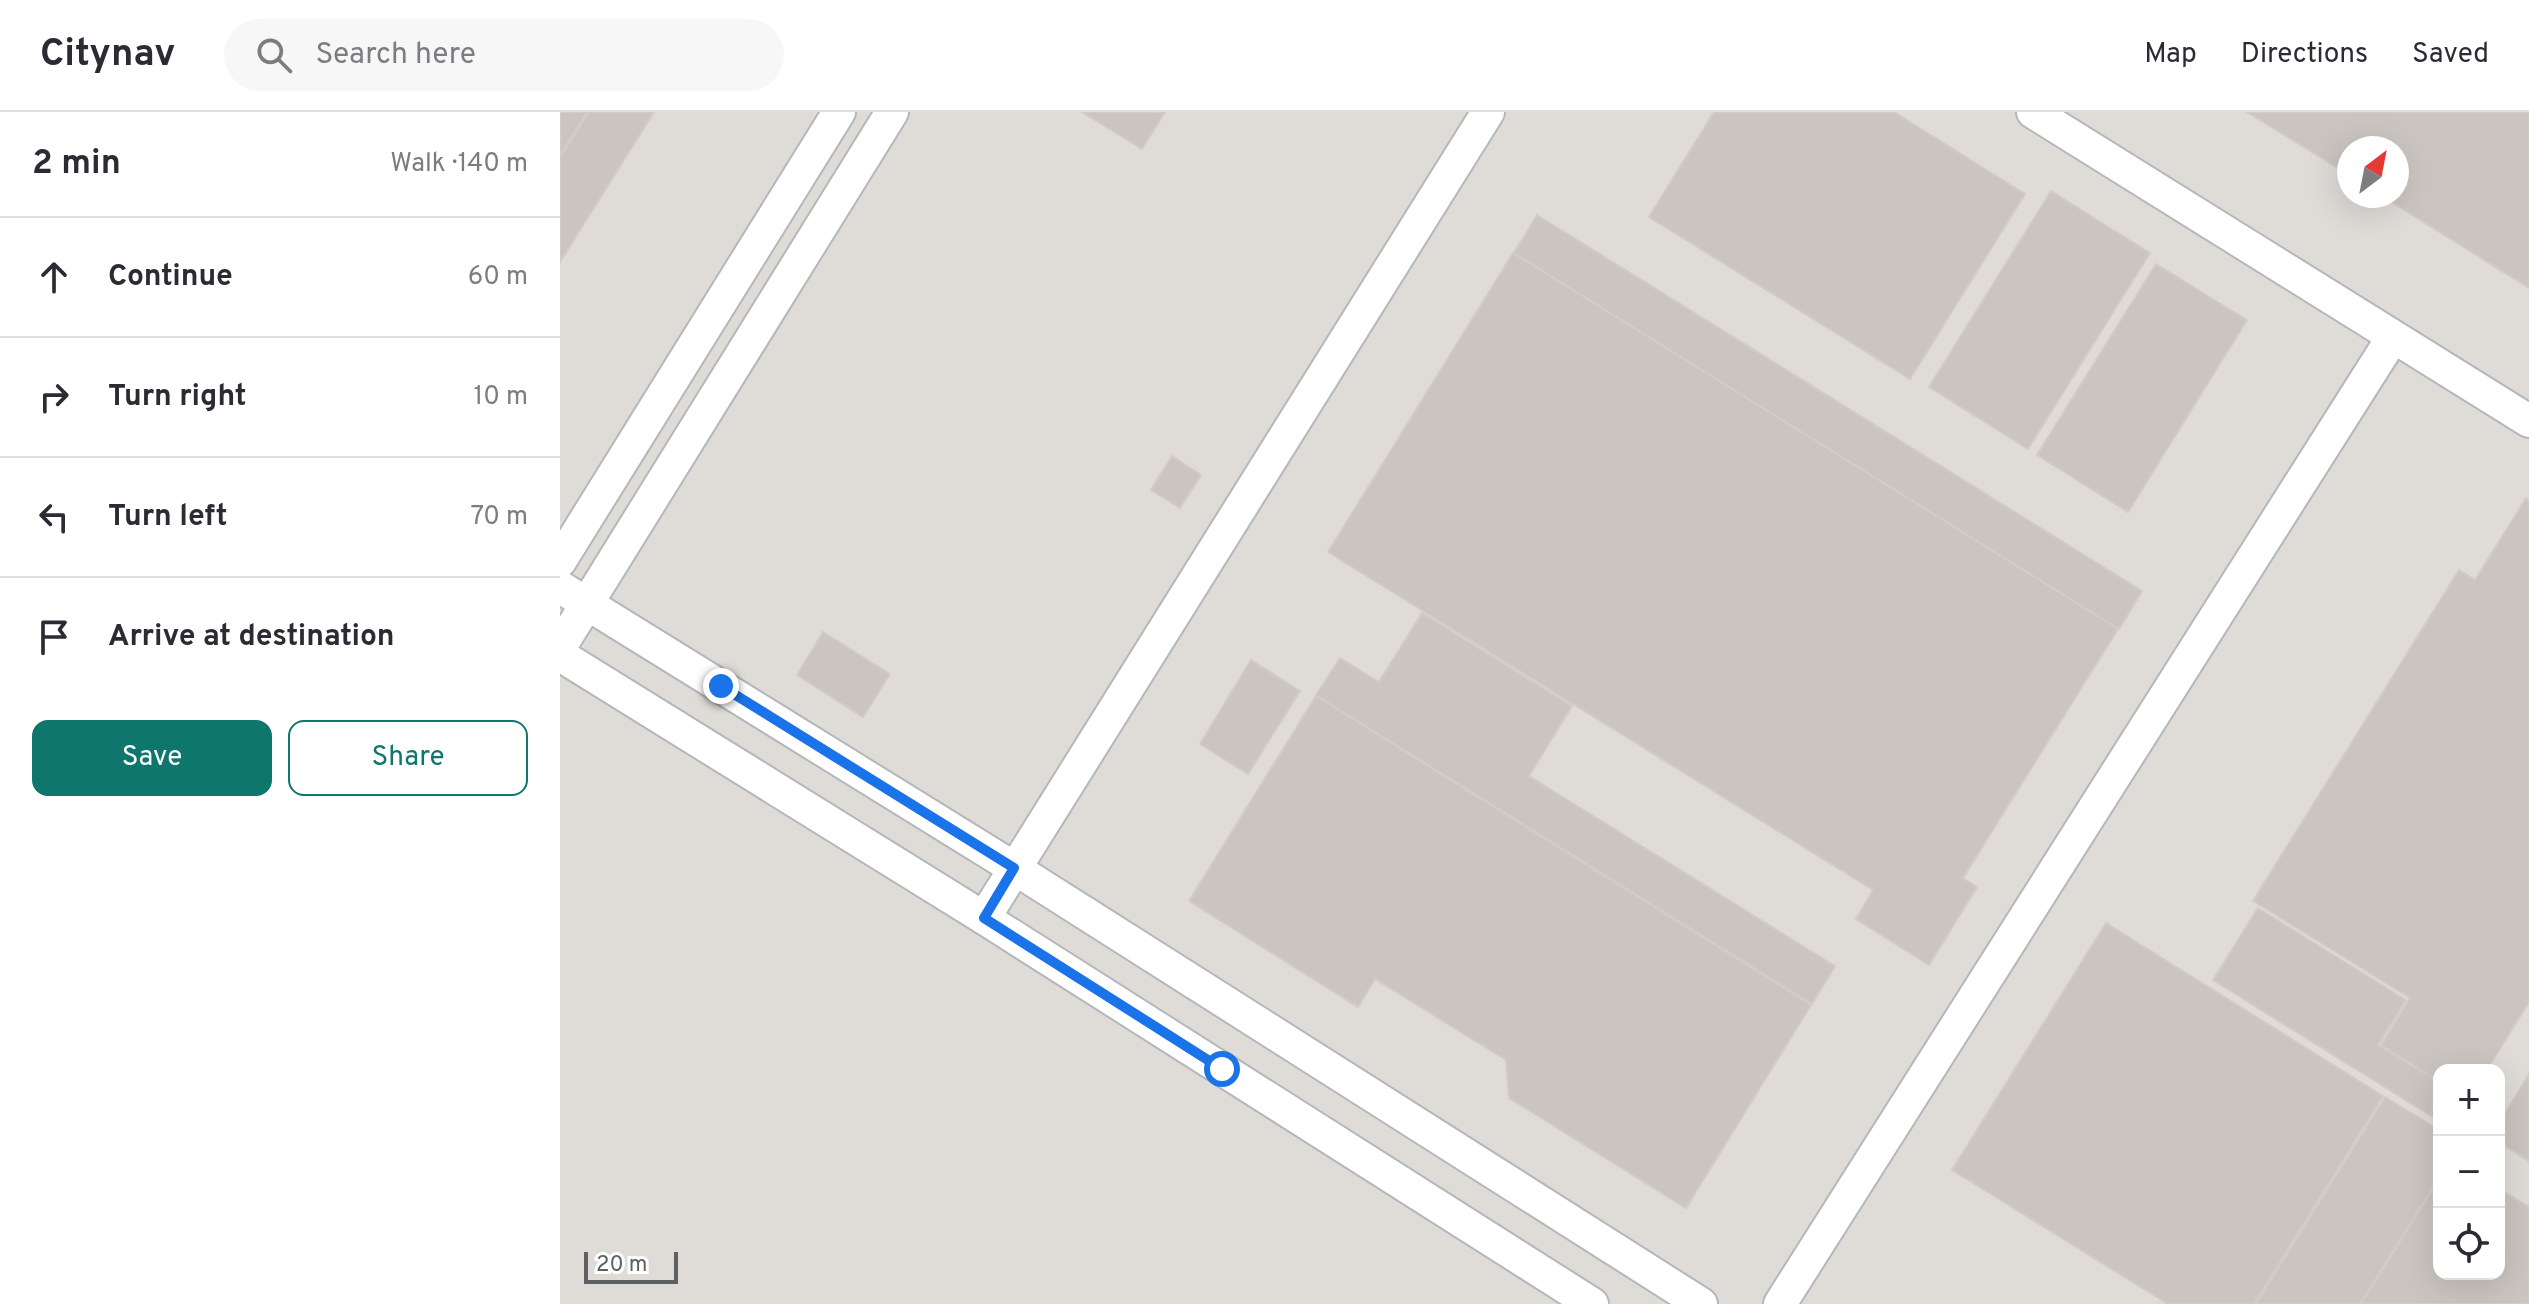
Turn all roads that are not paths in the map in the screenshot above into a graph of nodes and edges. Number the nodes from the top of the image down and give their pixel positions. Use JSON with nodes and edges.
{"nodes":[{"id":1,"x":839,"y":112,"type":"edge"},
{"id":2,"x":892,"y":112,"type":"edge"},
{"id":3,"x":1488,"y":112,"type":"edge"},
{"id":4,"x":2033,"y":112,"type":"edge"},
{"id":5,"x":2393,"y":337,"type":"junction"},
{"id":6,"x":2529,"y":421,"type":"edge"},
{"id":7,"x":560,"y":561,"type":"edge"},
{"id":8,"x":560,"y":587,"type":"edge"},
{"id":9,"x":587,"y":604,"type":"junction"},
{"id":10,"x":560,"y":647,"type":"edge"},
{"id":11,"x":560,"y":655,"type":"edge"},
{"id":12,"x":1014,"y":868,"type":"junction"},
{"id":13,"x":984,"y":918,"type":"junction"},
{"id":14,"x":1592,"y":1304,"type":"edge"},
{"id":15,"x":1701,"y":1304,"type":"edge"},
{"id":16,"x":1780,"y":1304,"type":"edge"}],
"edges":[{"from":1,"to":7,"type":"street"},
{"from":2,"to":9,"type":"street"},
{"from":3,"to":12,"type":"street"},
{"from":4,"to":5,"type":"street"},
{"from":5,"to":6,"type":"street"},
{"from":5,"to":16,"type":"street"},
{"from":8,"to":9,"type":"street"},
{"from":9,"to":10,"type":"street"},
{"from":9,"to":12,"type":"street"},
{"from":11,"to":13,"type":"street"},
{"from":12,"to":13,"type":"street"},
{"from":12,"to":15,"type":"street"},
{"from":13,"to":14,"type":"street"}]}
